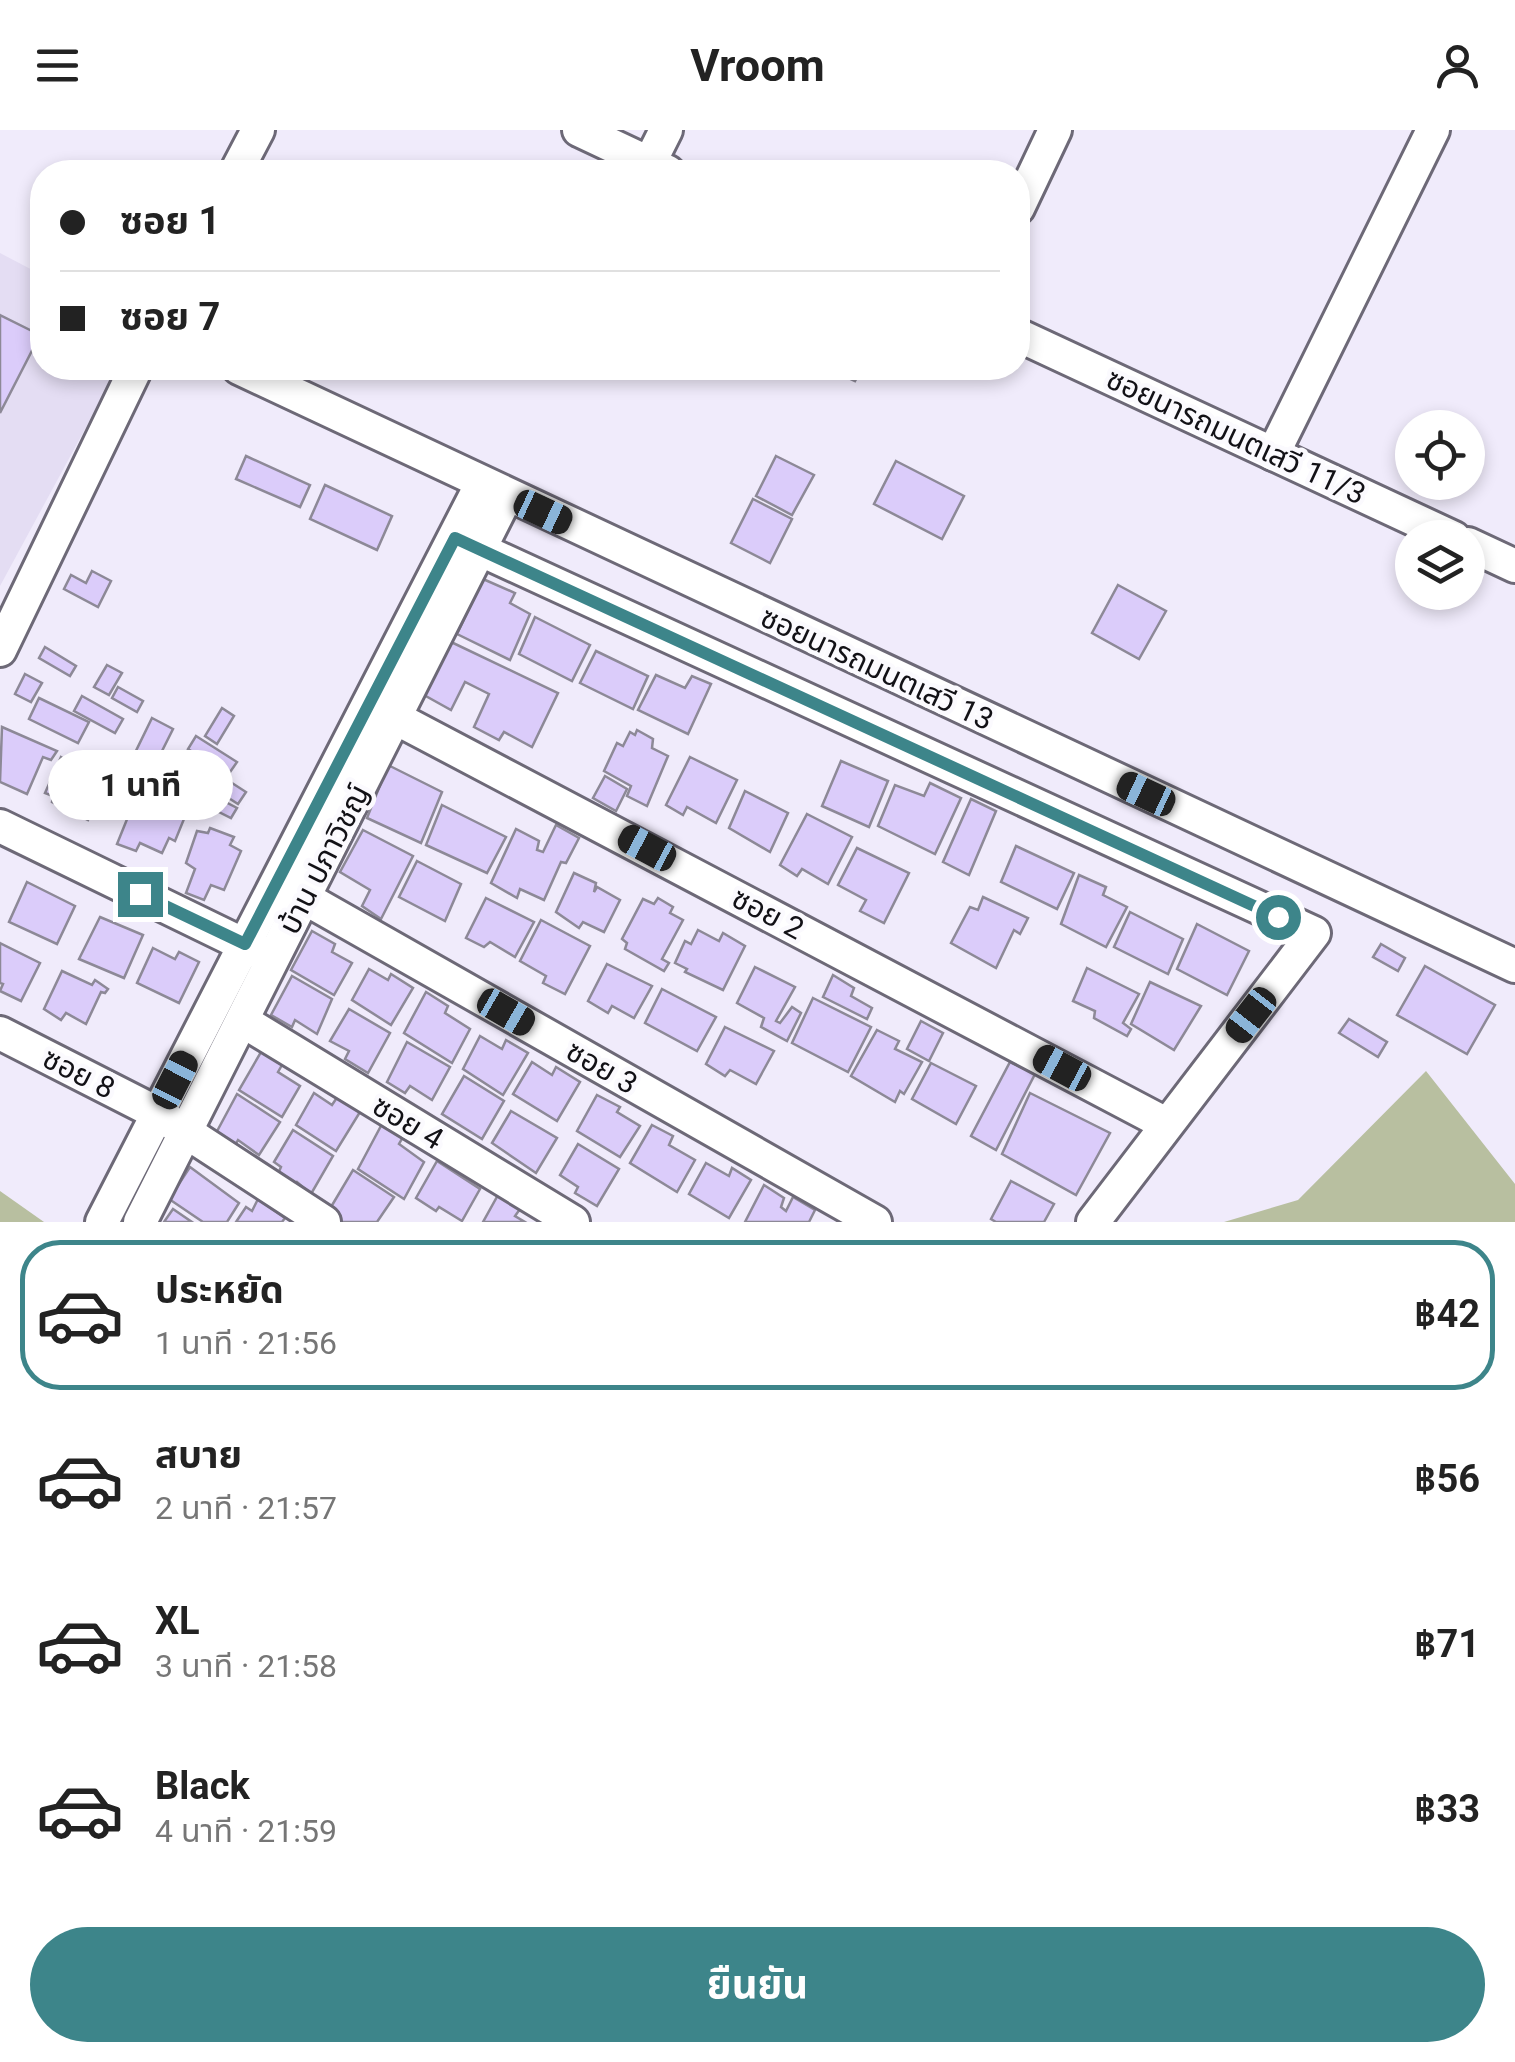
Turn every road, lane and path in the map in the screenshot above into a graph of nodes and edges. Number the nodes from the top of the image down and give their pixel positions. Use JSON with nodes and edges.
{"nodes":[{"id":1,"x":258,"y":130,"type":"edge"},
{"id":2,"x":579,"y":130,"type":"edge"},
{"id":3,"x":666,"y":130,"type":"edge"},
{"id":4,"x":1055,"y":130,"type":"edge"},
{"id":5,"x":1432,"y":130,"type":"edge"},
{"id":6,"x":242,"y":160,"type":"edge"},
{"id":7,"x":641,"y":160,"type":"edge"},
{"id":8,"x":660,"y":160,"type":"edge"},
{"id":9,"x":1030,"y":183,"type":"edge"},
{"id":10,"x":1030,"y":341,"type":"edge"},
{"id":11,"x":130,"y":380,"type":"edge"},
{"id":12,"x":265,"y":380,"type":"edge"},
{"id":13,"x":1273,"y":454,"type":"junction"},
{"id":14,"x":494,"y":490,"type":"junction"},
{"id":15,"x":1415,"y":520,"type":"edge"},
{"id":16,"x":468,"y":543,"type":"junction"},
{"id":17,"x":1485,"y":552,"type":"edge"},
{"id":18,"x":1515,"y":566,"type":"edge"},
{"id":19,"x":0,"y":650,"type":"edge"},
{"id":20,"x":382,"y":711,"type":"junction"},
{"id":21,"x":0,"y":826,"type":"edge"},
{"id":22,"x":291,"y":890,"type":"junction"},
{"id":23,"x":259,"y":952,"type":"junction"},
{"id":24,"x":1515,"y":966,"type":"edge"},
{"id":25,"x":243,"y":1021,"type":"junction"},
{"id":26,"x":0,"y":1034,"type":"edge"},
{"id":27,"x":158,"y":1113,"type":"junction"},
{"id":28,"x":1166,"y":1124,"type":"junction"},
{"id":29,"x":186,"y":1131,"type":"junction"},
{"id":30,"x":102,"y":1222,"type":"edge"},
{"id":31,"x":140,"y":1222,"type":"edge"},
{"id":32,"x":324,"y":1222,"type":"edge"},
{"id":33,"x":573,"y":1222,"type":"edge"},
{"id":34,"x":874,"y":1222,"type":"edge"},
{"id":35,"x":1093,"y":1222,"type":"edge"}],
"edges":[{"from":1,"to":6,"type":"street"},
{"from":2,"to":7,"type":"street"},
{"from":3,"to":8,"type":"street"},
{"from":4,"to":9,"type":"street"},
{"from":5,"to":13,"type":"street"},
{"from":10,"to":13,"type":"street","name":"ซอยนารถมนตเสวี 11/3"},
{"from":11,"to":19,"type":"street"},
{"from":12,"to":14,"type":"street","name":"ซอยนารถมนตเสวี 13"},
{"from":13,"to":15,"type":"street","name":"ซอยนารถมนตเสวี 11/3"},
{"from":14,"to":16,"type":"street","name":"บ้าน ปภาวิชญ์"},
{"from":14,"to":24,"type":"street","name":"ซอยนารถมนตเสวี 13"},
{"from":16,"to":20,"type":"street","name":"บ้าน ปภาวิชญ์"},
{"from":16,"to":28,"type":"street"},
{"from":17,"to":18,"type":"street"},
{"from":20,"to":22,"type":"street","name":"บ้าน ปภาวิชญ์"},
{"from":20,"to":28,"type":"street","name":"ซอย 2"},
{"from":21,"to":23,"type":"street"},
{"from":22,"to":23,"type":"street","name":"บ้าน ปภาวิชญ์"},
{"from":22,"to":34,"type":"street","name":"ซอย 3"},
{"from":23,"to":25,"type":"street","name":"บ้าน ปภาวิชญ์"},
{"from":23,"to":27,"type":"street","name":"บ้าน ปภาวิชญ์"},
{"from":25,"to":29,"type":"street","name":"บ้าน ปภาวิชญ์"},
{"from":25,"to":33,"type":"street","name":"ซอย 4"},
{"from":26,"to":27,"type":"street","name":"ซอย 8"},
{"from":27,"to":29,"type":"street","name":"ซอย 8"},
{"from":27,"to":30,"type":"street","name":"บ้าน ปภาวิชญ์"},
{"from":28,"to":35,"type":"street"},
{"from":29,"to":31,"type":"street","name":"บ้าน ปภาวิชญ์"},
{"from":29,"to":32,"type":"street","name":"ซอย 8"}]}
